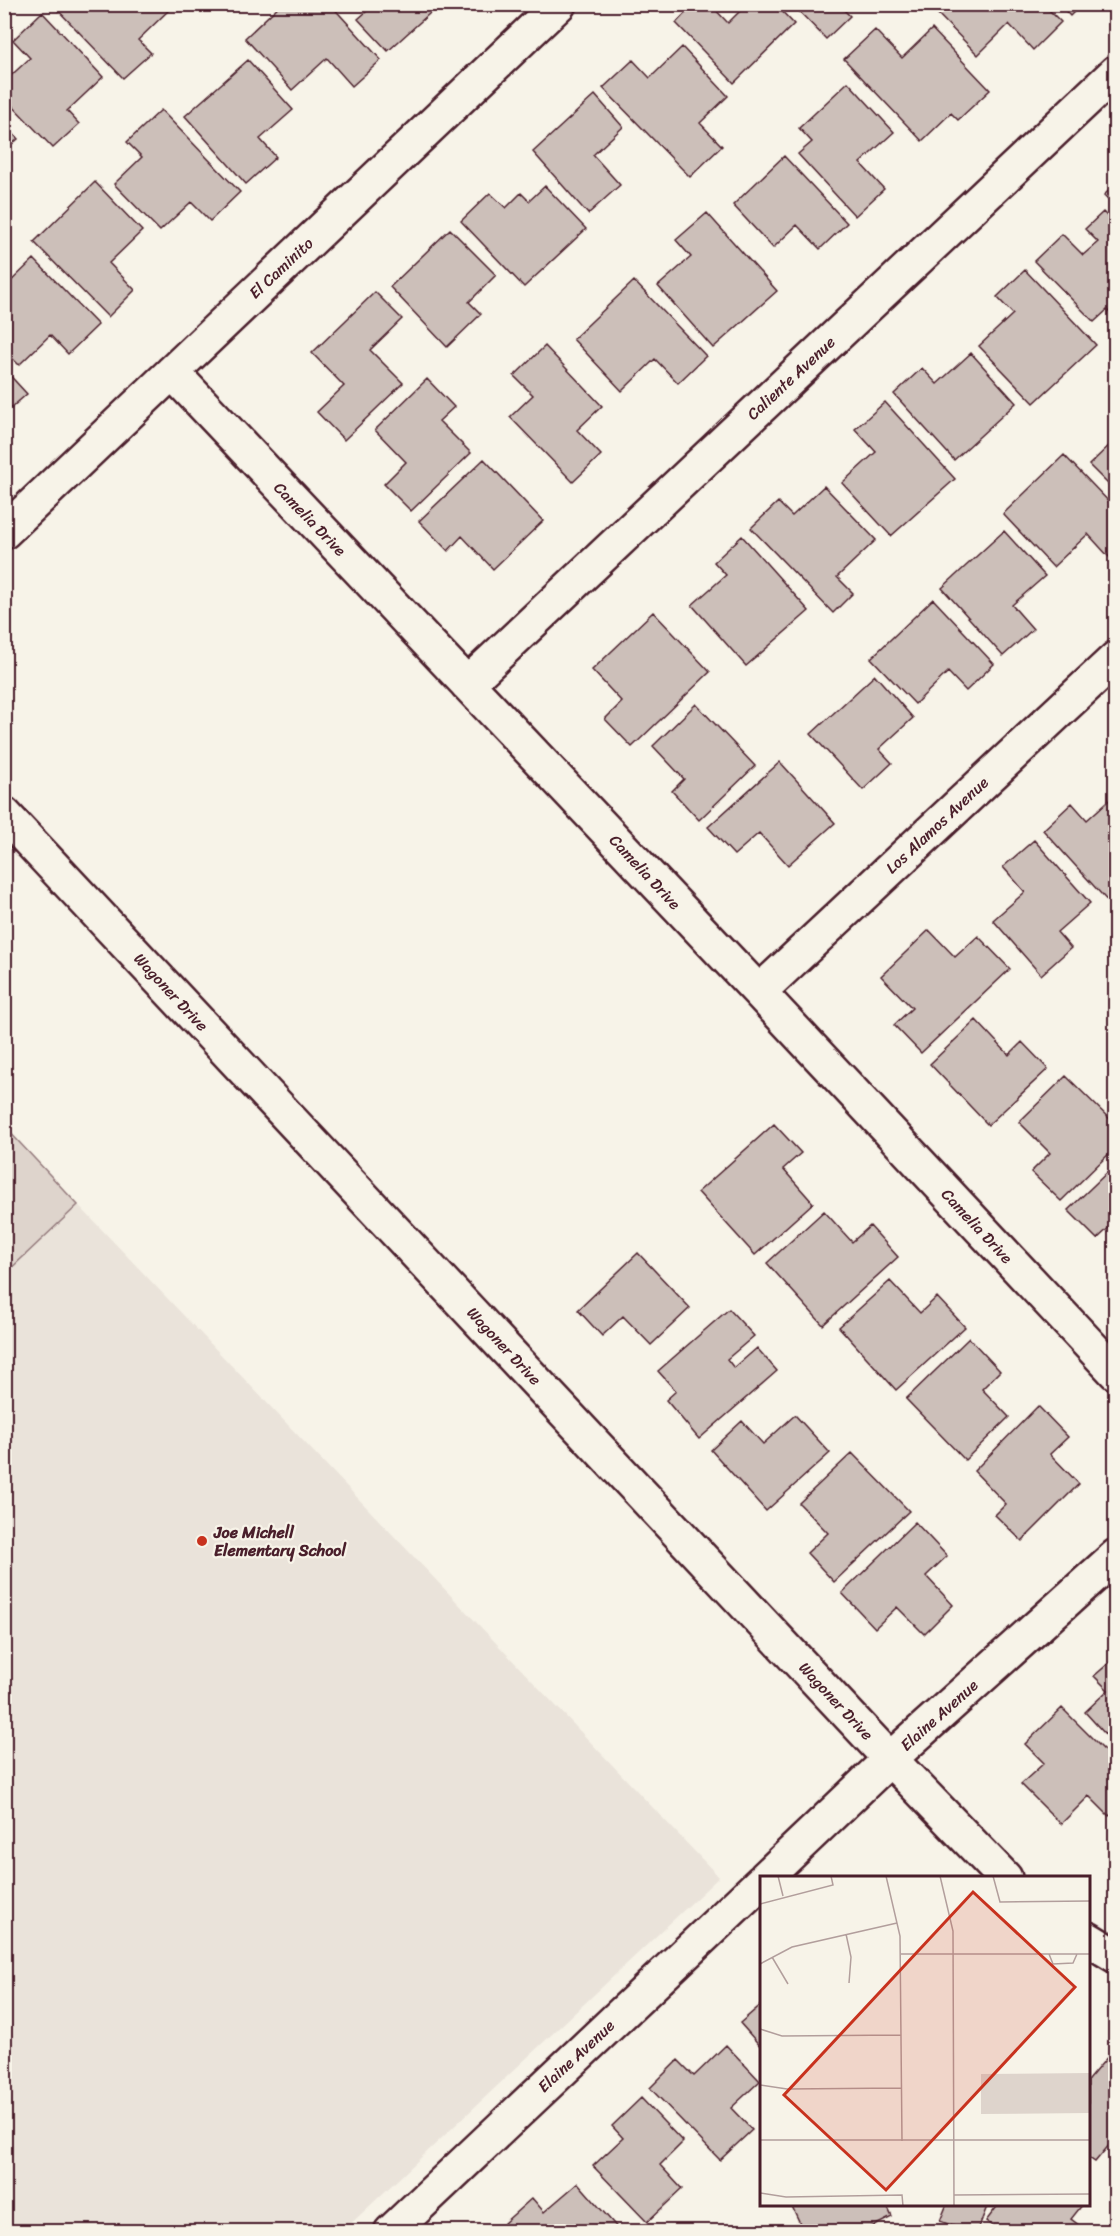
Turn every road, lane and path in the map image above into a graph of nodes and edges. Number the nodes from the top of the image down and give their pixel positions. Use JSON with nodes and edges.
{"nodes":[{"id":1,"x":559,"y":4,"type":"edge"},
{"id":2,"x":1116,"y":72,"type":"edge"},
{"id":3,"x":172,"y":372,"type":"junction"},
{"id":4,"x":4,"y":532,"type":"edge"},
{"id":5,"x":1116,"y":658,"type":"edge"},
{"id":6,"x":467,"y":684,"type":"junction"},
{"id":7,"x":4,"y":814,"type":"edge"},
{"id":8,"x":759,"y":992,"type":"junction"},
{"id":9,"x":1116,"y":1373,"type":"edge"},
{"id":10,"x":1116,"y":1556,"type":"edge"},
{"id":11,"x":890,"y":1759,"type":"junction"},
{"id":12,"x":767,"y":1876,"type":"edge"},
{"id":13,"x":1003,"y":1876,"type":"edge"},
{"id":14,"x":760,"y":1883,"type":"edge"},
{"id":15,"x":1090,"y":1940,"type":"edge"},
{"id":16,"x":1116,"y":1956,"type":"edge"},
{"id":17,"x":391,"y":2232,"type":"edge"}],
"edges":[{"from":1,"to":3,"type":"street","name":"El Caminito"},
{"from":2,"to":6,"type":"street","name":"Caliente Avenue"},
{"from":3,"to":4,"type":"street","name":"El Caminito"},
{"from":3,"to":6,"type":"street","name":"Camelia Drive"},
{"from":5,"to":8,"type":"street","name":"Los Alamos Avenue"},
{"from":6,"to":8,"type":"street","name":"Camelia Drive"},
{"from":7,"to":11,"type":"street","name":"Wagoner Drive"},
{"from":8,"to":9,"type":"street","name":"Camelia Drive"},
{"from":10,"to":11,"type":"street","name":"Elaine Avenue"},
{"from":11,"to":12,"type":"street","name":"Elaine Avenue"},
{"from":11,"to":13,"type":"street","name":"Wagoner Drive"},
{"from":14,"to":17,"type":"street","name":"Elaine Avenue"},
{"from":15,"to":16,"type":"street"}]}
